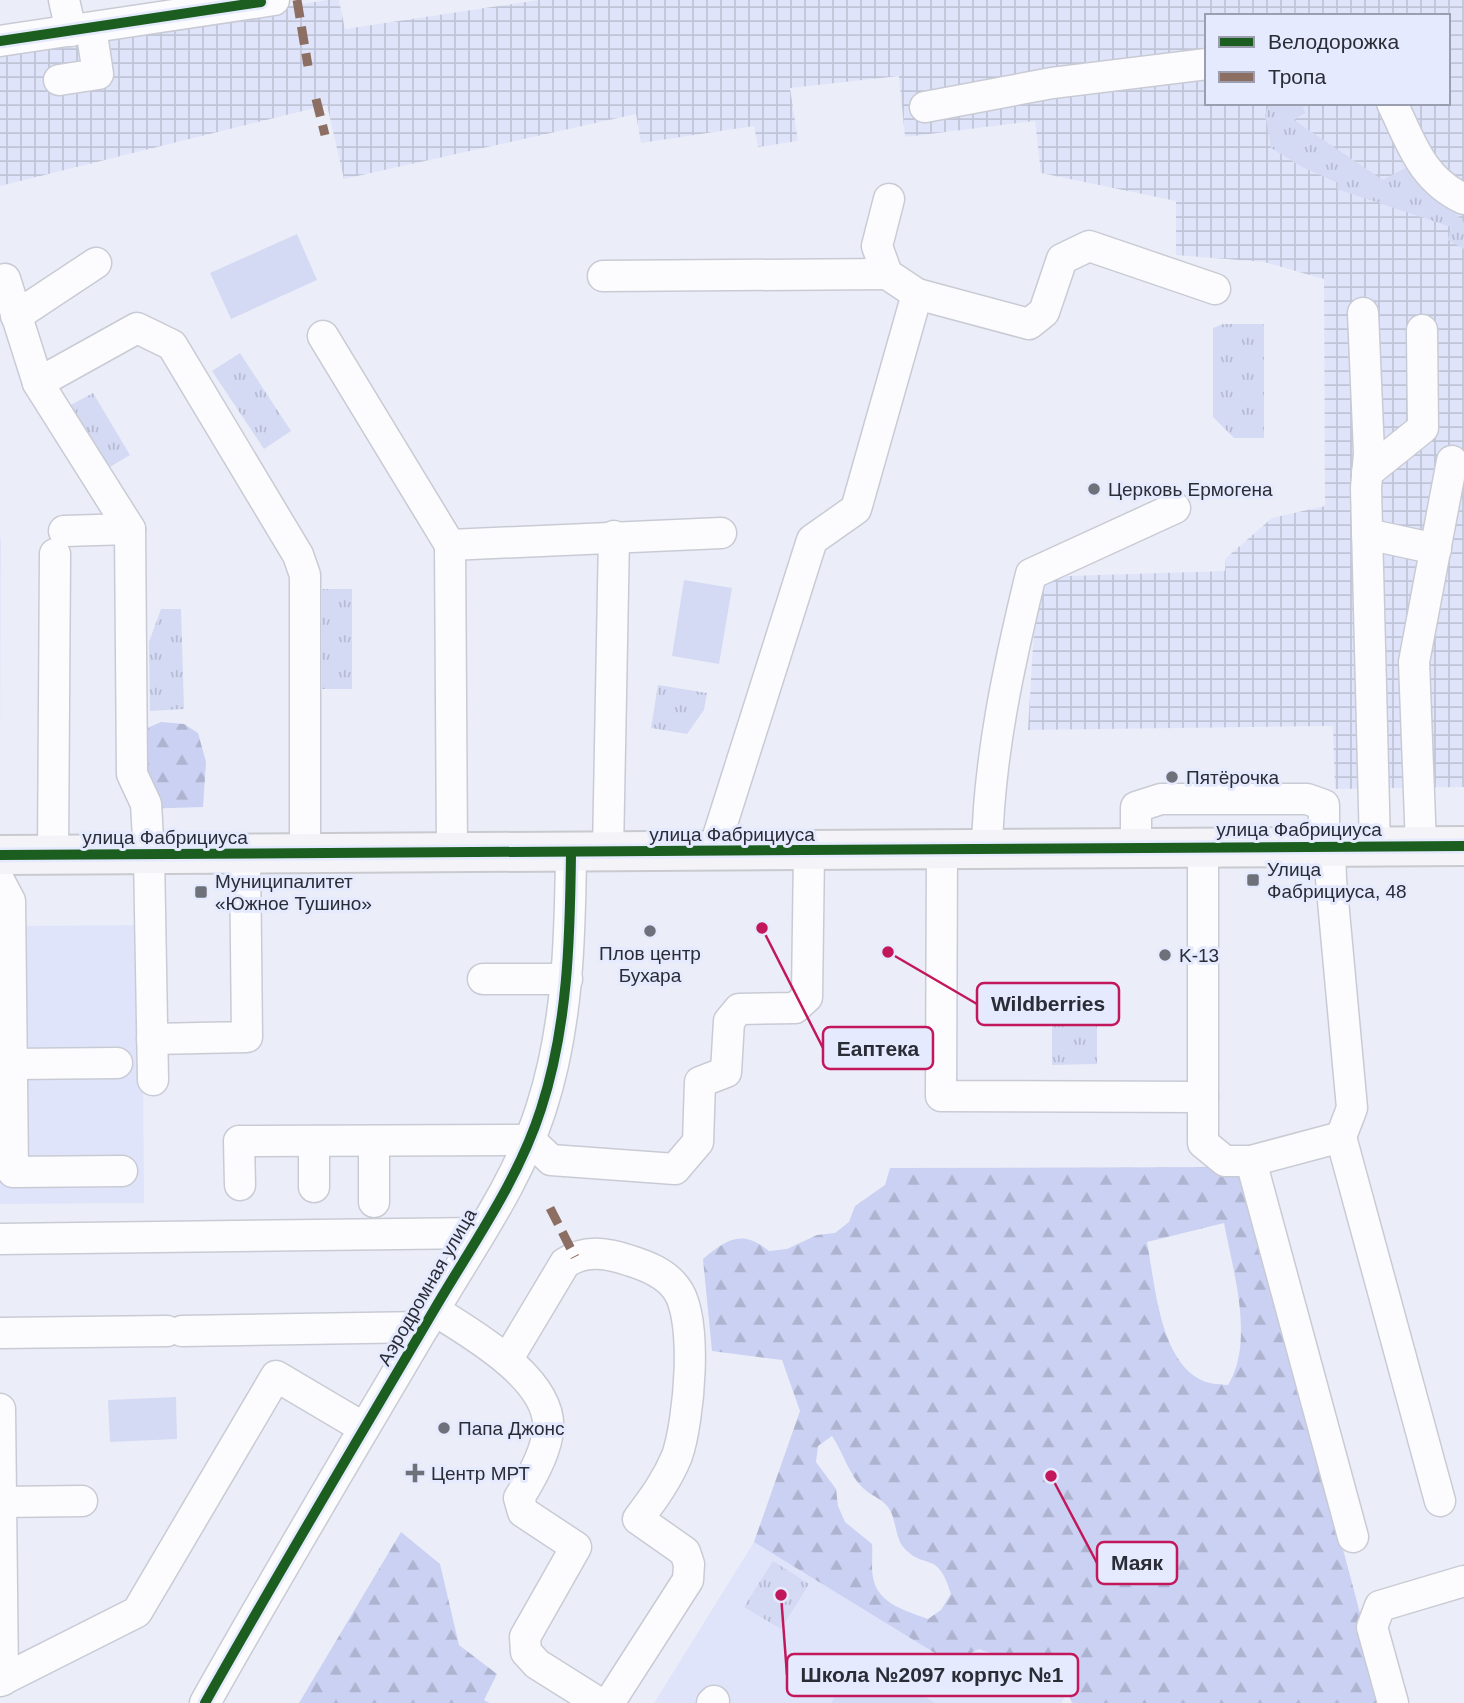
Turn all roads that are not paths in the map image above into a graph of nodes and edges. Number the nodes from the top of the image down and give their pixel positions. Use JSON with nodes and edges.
{"nodes":[{"id":1,"x":64,"y":0,"type":"edge"},
{"id":2,"x":268,"y":1,"type":"edge"},
{"id":3,"x":143,"y":10,"type":"edge"},
{"id":4,"x":81,"y":30,"type":"junction"},
{"id":5,"x":0,"y":41,"type":"edge"},
{"id":6,"x":1205,"y":64,"type":"edge"},
{"id":7,"x":59,"y":80,"type":"dead end"},
{"id":8,"x":1393,"y":105,"type":"edge"},
{"id":9,"x":925,"y":107,"type":"dead end"},
{"id":10,"x":889,"y":199,"type":"dead end"},
{"id":11,"x":1464,"y":199,"type":"edge"},
{"id":12,"x":96,"y":263,"type":"dead end"},
{"id":13,"x":887,"y":274,"type":"junction"},
{"id":14,"x":603,"y":276,"type":"dead end"},
{"id":15,"x":5,"y":279,"type":"dead end"},
{"id":16,"x":1215,"y":289,"type":"dead end"},
{"id":17,"x":917,"y":294,"type":"junction"},
{"id":18,"x":1363,"y":313,"type":"dead end"},
{"id":19,"x":16,"y":316,"type":"junction"},
{"id":20,"x":1422,"y":330,"type":"dead end"},
{"id":21,"x":323,"y":336,"type":"dead end"},
{"id":22,"x":38,"y":383,"type":"junction"},
{"id":23,"x":1452,"y":461,"type":"dead end"},
{"id":24,"x":1367,"y":473,"type":"junction"},
{"id":25,"x":1175,"y":508,"type":"dead end"},
{"id":26,"x":130,"y":529,"type":"junction"},
{"id":27,"x":721,"y":533,"type":"dead end"},
{"id":28,"x":1367,"y":534,"type":"junction"},
{"id":29,"x":614,"y":536,"type":"junction"},
{"id":30,"x":450,"y":545,"type":"junction"},
{"id":31,"x":1436,"y":549,"type":"junction"},
{"id":32,"x":1418,"y":763,"type":"junction"},
{"id":33,"x":1373,"y":765,"type":"junction"},
{"id":34,"x":1203,"y":846,"type":"junction"},
{"id":35,"x":1421,"y":846,"type":"junction"},
{"id":36,"x":1464,"y":846,"type":"edge"},
{"id":37,"x":1136,"y":847,"type":"junction"},
{"id":38,"x":1327,"y":847,"type":"junction"},
{"id":39,"x":1375,"y":847,"type":"junction"},
{"id":40,"x":987,"y":849,"type":"junction"},
{"id":41,"x":942,"y":850,"type":"junction"},
{"id":42,"x":809,"y":851,"type":"junction"},
{"id":43,"x":590,"y":852,"type":"junction"},
{"id":44,"x":713,"y":852,"type":"junction"},
{"id":45,"x":452,"y":853,"type":"junction"},
{"id":46,"x":245,"y":854,"type":"junction"},
{"id":47,"x":305,"y":854,"type":"junction"},
{"id":48,"x":0,"y":855,"type":"edge"},
{"id":49,"x":53,"y":855,"type":"junction"},
{"id":50,"x":149,"y":855,"type":"junction"},
{"id":51,"x":0,"y":882,"type":"edge"},
{"id":52,"x":483,"y":979,"type":"dead end"},
{"id":53,"x":567,"y":979,"type":"junction"},
{"id":54,"x":152,"y":1039,"type":"junction"},
{"id":55,"x":117,"y":1063,"type":"dead end"},
{"id":56,"x":12,"y":1064,"type":"junction"},
{"id":57,"x":153,"y":1080,"type":"dead end"},
{"id":58,"x":1203,"y":1097,"type":"junction"},
{"id":59,"x":1341,"y":1137,"type":"junction"},
{"id":60,"x":530,"y":1140,"type":"junction"},
{"id":61,"x":314,"y":1141,"type":"junction"},
{"id":62,"x":374,"y":1141,"type":"junction"},
{"id":63,"x":1251,"y":1161,"type":"junction"},
{"id":64,"x":122,"y":1171,"type":"dead end"},
{"id":65,"x":240,"y":1185,"type":"dead end"},
{"id":66,"x":314,"y":1187,"type":"dead end"},
{"id":67,"x":374,"y":1202,"type":"dead end"},
{"id":68,"x":480,"y":1233,"type":"junction"},
{"id":69,"x":0,"y":1239,"type":"edge"},
{"id":70,"x":429,"y":1318,"type":"junction"},
{"id":71,"x":0,"y":1333,"type":"edge"},
{"id":72,"x":507,"y":1360,"type":"junction"},
{"id":73,"x":0,"y":1409,"type":"edge"},
{"id":74,"x":364,"y":1428,"type":"junction"},
{"id":75,"x":82,"y":1501,"type":"dead end"},
{"id":76,"x":1440,"y":1501,"type":"dead end"},
{"id":77,"x":1,"y":1502,"type":"edge"},
{"id":78,"x":1353,"y":1537,"type":"dead end"},
{"id":79,"x":1463,"y":1585,"type":"edge"},
{"id":80,"x":1,"y":1681,"type":"edge"},
{"id":81,"x":205,"y":1703,"type":"edge"},
{"id":82,"x":599,"y":1703,"type":"edge"},
{"id":83,"x":609,"y":1703,"type":"edge"},
{"id":84,"x":1393,"y":1703,"type":"edge"}],
"edges":[{"from":1,"to":4,"type":"street"},
{"from":2,"to":3,"type":"street"},
{"from":3,"to":4,"type":"street"},
{"from":4,"to":5,"type":"street"},
{"from":4,"to":7,"type":"street"},
{"from":6,"to":9,"type":"street"},
{"from":8,"to":11,"type":"street"},
{"from":10,"to":13,"type":"street"},
{"from":12,"to":19,"type":"street"},
{"from":13,"to":14,"type":"street"},
{"from":13,"to":17,"type":"street"},
{"from":15,"to":19,"type":"street"},
{"from":16,"to":17,"type":"street"},
{"from":17,"to":44,"type":"street"},
{"from":18,"to":24,"type":"street"},
{"from":19,"to":22,"type":"street"},
{"from":20,"to":24,"type":"street"},
{"from":21,"to":30,"type":"street"},
{"from":22,"to":26,"type":"street"},
{"from":22,"to":47,"type":"street"},
{"from":23,"to":31,"type":"street"},
{"from":24,"to":28,"type":"street"},
{"from":25,"to":40,"type":"street"},
{"from":26,"to":49,"type":"street"},
{"from":26,"to":50,"type":"street"},
{"from":27,"to":29,"type":"street"},
{"from":28,"to":31,"type":"street"},
{"from":28,"to":33,"type":"street"},
{"from":29,"to":30,"type":"street"},
{"from":29,"to":43,"type":"street","name":"Аэродромная улица"},
{"from":30,"to":45,"type":"street"},
{"from":31,"to":32,"type":"street"},
{"from":32,"to":33,"type":"street"},
{"from":32,"to":35,"type":"street"},
{"from":33,"to":39,"type":"street"},
{"from":34,"to":37,"type":"main road","name":"улица Фабрициуса"},
{"from":34,"to":38,"type":"main road","name":"улица Фабрициуса"},
{"from":34,"to":58,"type":"street"},
{"from":35,"to":36,"type":"main road","name":"улица Фабрициуса"},
{"from":35,"to":39,"type":"main road","name":"улица Фабрициуса"},
{"from":37,"to":38,"type":"street"},
{"from":37,"to":40,"type":"main road","name":"улица Фабрициуса"},
{"from":38,"to":39,"type":"main road","name":"улица Фабрициуса"},
{"from":38,"to":59,"type":"street"},
{"from":40,"to":41,"type":"main road","name":"улица Фабрициуса"},
{"from":41,"to":42,"type":"main road","name":"улица Фабрициуса"},
{"from":41,"to":58,"type":"street"},
{"from":42,"to":44,"type":"main road","name":"улица Фабрициуса"},
{"from":42,"to":60,"type":"street"},
{"from":43,"to":44,"type":"main road","name":"улица Фабрициуса"},
{"from":43,"to":45,"type":"main road","name":"улица Фабрициуса"},
{"from":43,"to":53,"type":"street","name":"Аэродромная улица"},
{"from":45,"to":47,"type":"main road","name":"улица Фабрициуса"},
{"from":46,"to":47,"type":"main road","name":"улица Фабрициуса"},
{"from":46,"to":50,"type":"main road","name":"улица Фабрициуса"},
{"from":46,"to":54,"type":"street"},
{"from":48,"to":49,"type":"main road","name":"улица Фабрициуса"},
{"from":49,"to":50,"type":"main road","name":"улица Фабрициуса"},
{"from":50,"to":54,"type":"street"},
{"from":51,"to":56,"type":"street"},
{"from":52,"to":53,"type":"street"},
{"from":53,"to":60,"type":"street","name":"Аэродромная улица"},
{"from":54,"to":57,"type":"street"},
{"from":55,"to":56,"type":"street"},
{"from":56,"to":64,"type":"street"},
{"from":58,"to":63,"type":"street"},
{"from":59,"to":63,"type":"street"},
{"from":59,"to":76,"type":"street"},
{"from":60,"to":62,"type":"street"},
{"from":60,"to":68,"type":"street","name":"Аэродромная улица"},
{"from":61,"to":62,"type":"street"},
{"from":61,"to":65,"type":"street"},
{"from":61,"to":66,"type":"street"},
{"from":62,"to":67,"type":"street"},
{"from":63,"to":78,"type":"street"},
{"from":68,"to":69,"type":"street"},
{"from":68,"to":70,"type":"street","name":"Аэродромная улица"},
{"from":70,"to":71,"type":"street"},
{"from":70,"to":72,"type":"street"},
{"from":70,"to":74,"type":"street","name":"Аэродромная улица"},
{"from":72,"to":82,"type":"street"},
{"from":72,"to":83,"type":"street"},
{"from":73,"to":77,"type":"street"},
{"from":74,"to":80,"type":"street"},
{"from":74,"to":81,"type":"street","name":"Аэродромная улица"},
{"from":75,"to":77,"type":"street"},
{"from":77,"to":80,"type":"street"},
{"from":79,"to":84,"type":"street"}]}
